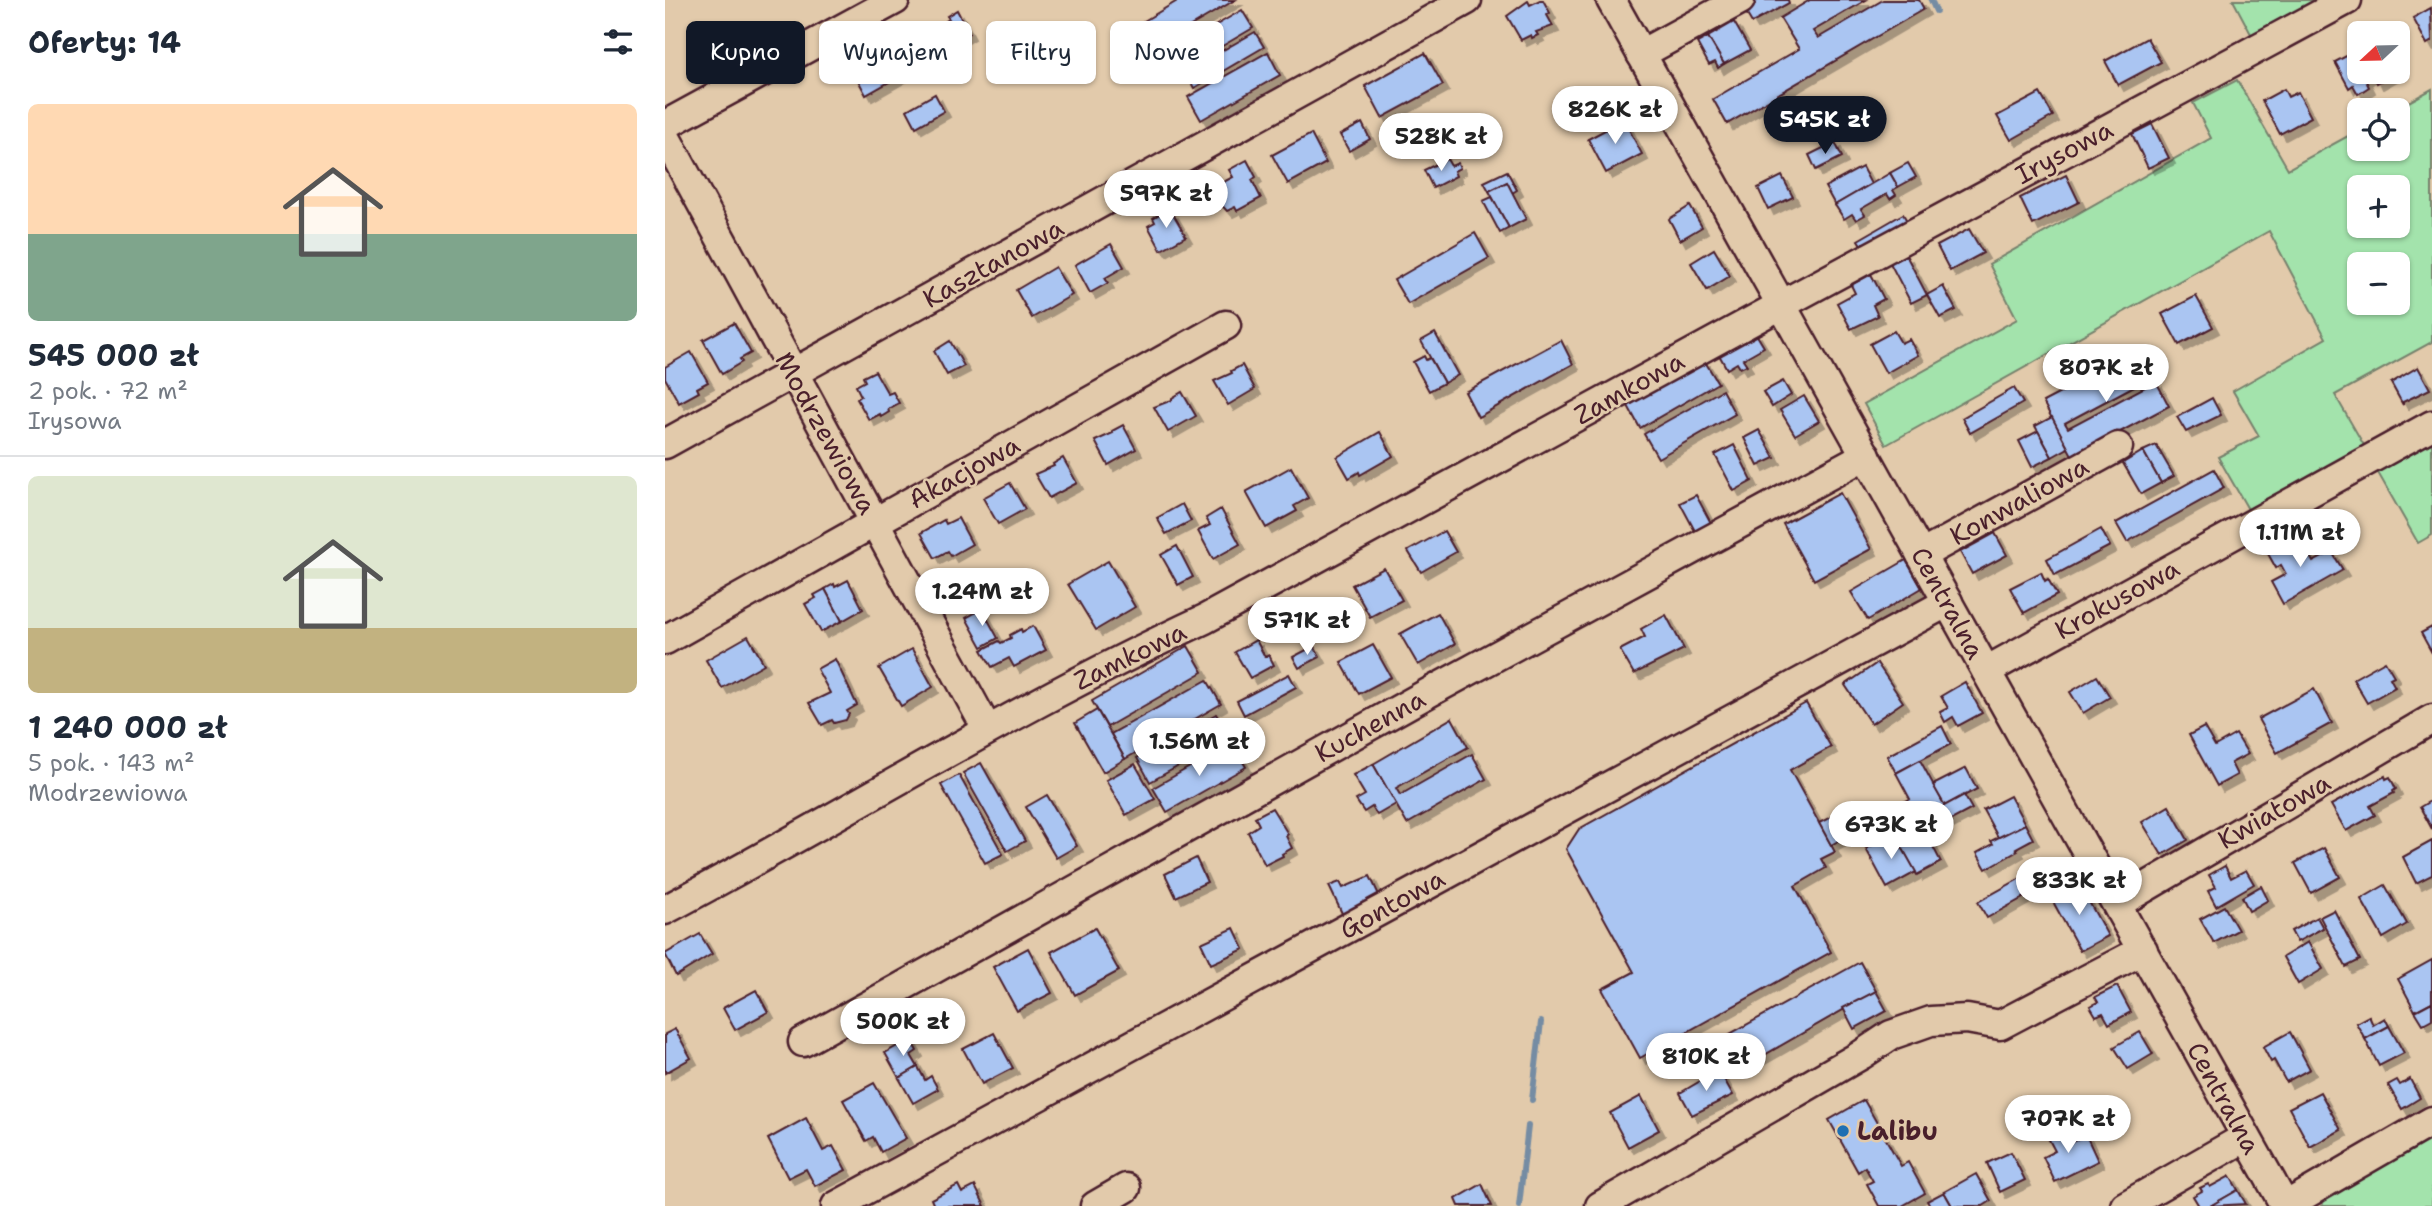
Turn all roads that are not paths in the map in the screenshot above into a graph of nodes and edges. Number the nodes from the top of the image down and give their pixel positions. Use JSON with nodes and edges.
{"nodes":[{"id":1,"x":895,"y":0,"type":"edge"},
{"id":2,"x":1467,"y":0,"type":"edge"},
{"id":3,"x":1611,"y":0,"type":"edge"},
{"id":4,"x":1740,"y":0,"type":"edge"},
{"id":5,"x":2347,"y":0,"type":"edge"},
{"id":6,"x":1641,"y":54,"type":"junction"},
{"id":7,"x":665,"y":125,"type":"edge"},
{"id":8,"x":665,"y":136,"type":"edge"},
{"id":9,"x":1781,"y":304,"type":"junction"},
{"id":10,"x":1226,"y":324,"type":"dead end"},
{"id":11,"x":793,"y":373,"type":"junction"},
{"id":12,"x":2432,"y":425,"type":"edge"},
{"id":13,"x":665,"y":444,"type":"edge"},
{"id":14,"x":2117,"y":447,"type":"dead end"},
{"id":15,"x":1866,"y":455,"type":"junction"},
{"id":16,"x":875,"y":522,"type":"junction"},
{"id":17,"x":1921,"y":555,"type":"junction"},
{"id":18,"x":1948,"y":602,"type":"junction"},
{"id":19,"x":665,"y":640,"type":"edge"},
{"id":20,"x":1986,"y":671,"type":"junction"},
{"id":21,"x":2432,"y":719,"type":"edge"},
{"id":22,"x":987,"y":729,"type":"junction"},
{"id":23,"x":2116,"y":904,"type":"junction"},
{"id":24,"x":665,"y":910,"type":"edge"},
{"id":25,"x":2143,"y":950,"type":"junction"},
{"id":26,"x":803,"y":1042,"type":"dead end"},
{"id":27,"x":2432,"y":1121,"type":"edge"},
{"id":28,"x":2246,"y":1137,"type":"junction"},
{"id":29,"x":1126,"y":1188,"type":"dead end"},
{"id":30,"x":836,"y":1206,"type":"edge"},
{"id":31,"x":1095,"y":1206,"type":"edge"},
{"id":32,"x":1600,"y":1206,"type":"edge"},
{"id":33,"x":2125,"y":1206,"type":"edge"},
{"id":34,"x":2285,"y":1206,"type":"edge"}],
"edges":[{"from":1,"to":7,"type":"street"},
{"from":2,"to":11,"type":"street","name":"Kasztanowa"},
{"from":3,"to":6,"type":"street","name":"Centralna"},
{"from":4,"to":6,"type":"street"},
{"from":5,"to":9,"type":"street","name":"Irysowa"},
{"from":6,"to":9,"type":"street","name":"Centralna"},
{"from":8,"to":11,"type":"street","name":"Modrzewiowa"},
{"from":9,"to":15,"type":"street","name":"Centralna"},
{"from":9,"to":22,"type":"street","name":"Zamkowa"},
{"from":10,"to":16,"type":"street","name":"Akacjowa"},
{"from":11,"to":13,"type":"street","name":"Kasztanowa"},
{"from":11,"to":16,"type":"street","name":"Modrzewiowa"},
{"from":12,"to":20,"type":"street","name":"Krokusowa"},
{"from":14,"to":17,"type":"street","name":"Konwaliowa"},
{"from":15,"to":17,"type":"street","name":"Centralna"},
{"from":15,"to":26,"type":"street","name":"Kuchenna"},
{"from":16,"to":19,"type":"street","name":"Akacjowa"},
{"from":16,"to":22,"type":"street","name":"Modrzewiowa"},
{"from":17,"to":18,"type":"street","name":"Centralna"},
{"from":18,"to":20,"type":"street","name":"Centralna"},
{"from":18,"to":30,"type":"street","name":"Gontowa"},
{"from":20,"to":23,"type":"street","name":"Centralna"},
{"from":21,"to":23,"type":"street","name":"Kwiatowa"},
{"from":22,"to":24,"type":"street","name":"Zamkowa"},
{"from":23,"to":25,"type":"street","name":"Centralna"},
{"from":25,"to":28,"type":"street","name":"Centralna"},
{"from":25,"to":32,"type":"street"},
{"from":27,"to":34,"type":"street"},
{"from":28,"to":33,"type":"street"},
{"from":28,"to":34,"type":"street","name":"Centralna"},
{"from":29,"to":31,"type":"street"}]}
